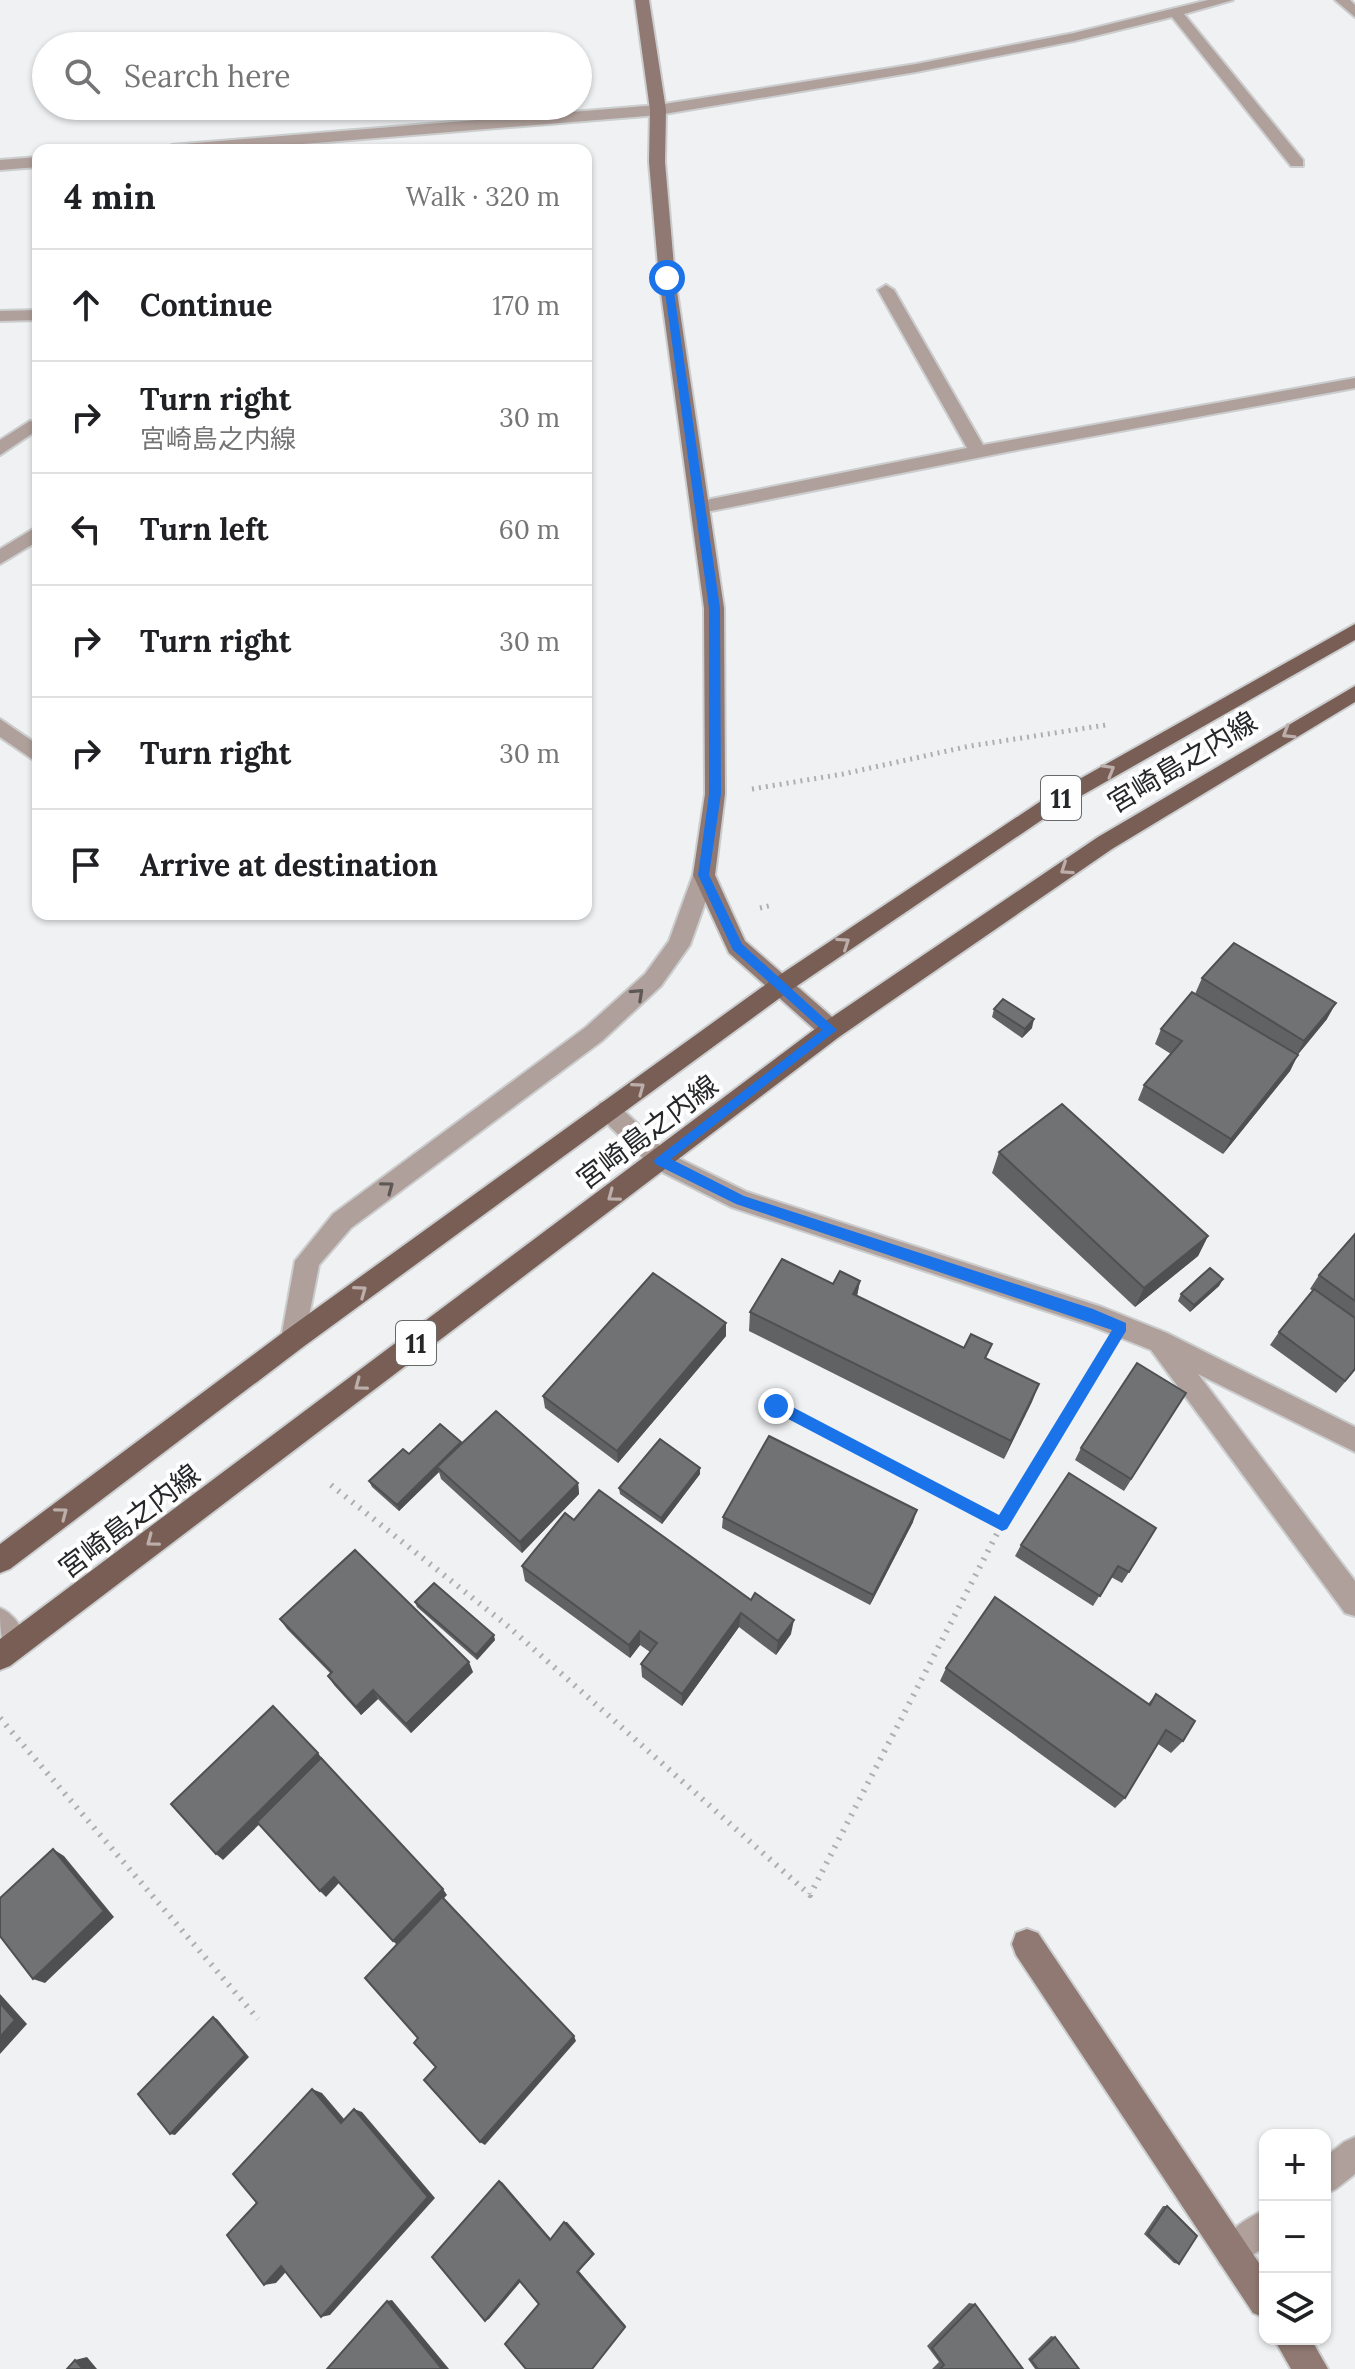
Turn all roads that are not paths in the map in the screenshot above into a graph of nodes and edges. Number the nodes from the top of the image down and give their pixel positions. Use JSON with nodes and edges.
{"nodes":[{"id":1,"x":642,"y":0,"type":"edge"},
{"id":2,"x":1226,"y":0,"type":"edge"},
{"id":3,"x":1342,"y":0,"type":"edge"},
{"id":4,"x":1175,"y":12,"type":"junction"},
{"id":5,"x":1355,"y":13,"type":"edge"},
{"id":6,"x":658,"y":110,"type":"junction"},
{"id":7,"x":592,"y":115,"type":"edge"},
{"id":8,"x":536,"y":120,"type":"edge"},
{"id":9,"x":245,"y":144,"type":"edge"},
{"id":10,"x":32,"y":162,"type":"edge"},
{"id":11,"x":1297,"y":163,"type":"dead end"},
{"id":12,"x":0,"y":165,"type":"edge"},
{"id":13,"x":886,"y":290,"type":"dead end"},
{"id":14,"x":32,"y":315,"type":"edge"},
{"id":15,"x":0,"y":316,"type":"edge"},
{"id":16,"x":1355,"y":383,"type":"edge"},
{"id":17,"x":30,"y":427,"type":"dead end"},
{"id":18,"x":0,"y":449,"type":"edge"},
{"id":19,"x":978,"y":452,"type":"junction"},
{"id":20,"x":701,"y":507,"type":"junction"},
{"id":21,"x":32,"y":536,"type":"edge"},
{"id":22,"x":0,"y":558,"type":"edge"},
{"id":23,"x":1355,"y":631,"type":"edge"},
{"id":24,"x":1355,"y":693,"type":"edge"},
{"id":25,"x":0,"y":726,"type":"edge"},
{"id":26,"x":32,"y":751,"type":"edge"},
{"id":27,"x":704,"y":875,"type":"junction"},
{"id":28,"x":780,"y":986,"type":"junction"},
{"id":29,"x":831,"y":1030,"type":"junction"},
{"id":30,"x":608,"y":1110,"type":"junction"},
{"id":31,"x":660,"y":1160,"type":"junction"},
{"id":32,"x":294,"y":1339,"type":"junction"},
{"id":33,"x":1158,"y":1341,"type":"junction"},
{"id":34,"x":1355,"y":1440,"type":"edge"},
{"id":35,"x":0,"y":1560,"type":"edge"},
{"id":36,"x":1355,"y":1603,"type":"edge"},
{"id":37,"x":5,"y":1641,"type":"edge"},
{"id":38,"x":1027,"y":1944,"type":"dead end"},
{"id":39,"x":1355,"y":2153,"type":"edge"},
{"id":40,"x":1331,"y":2173,"type":"edge"},
{"id":41,"x":1259,"y":2231,"type":"edge"},
{"id":42,"x":1232,"y":2252,"type":"junction"},
{"id":43,"x":1259,"y":2292,"type":"edge"},
{"id":44,"x":1295,"y":2345,"type":"edge"},
{"id":45,"x":1311,"y":2369,"type":"edge"}],
"edges":[{"from":1,"to":6,"type":"street"},
{"from":2,"to":4,"type":"street"},
{"from":3,"to":5,"type":"street"},
{"from":4,"to":6,"type":"street"},
{"from":4,"to":11,"type":"street"},
{"from":6,"to":7,"type":"street"},
{"from":6,"to":20,"type":"street"},
{"from":8,"to":9,"type":"street"},
{"from":10,"to":12,"type":"street"},
{"from":13,"to":19,"type":"street"},
{"from":14,"to":15,"type":"street"},
{"from":16,"to":19,"type":"street"},
{"from":17,"to":18,"type":"street"},
{"from":19,"to":20,"type":"street"},
{"from":20,"to":27,"type":"street"},
{"from":21,"to":22,"type":"street"},
{"from":28,"to":23,"type":"main road","name":"宮崎島之内線","number":"11","one_way":true},
{"from":24,"to":29,"type":"main road","name":"宮崎島之内線","number":"11","one_way":true},
{"from":25,"to":26,"type":"street"},
{"from":27,"to":28,"type":"street"},
{"from":32,"to":27,"type":"street","one_way":true},
{"from":28,"to":29,"type":"street"},
{"from":30,"to":28,"type":"main road","name":"宮崎島之内線","number":"11","one_way":true},
{"from":29,"to":31,"type":"main road","name":"宮崎島之内線","number":"11"},
{"from":30,"to":31,"type":"street"},
{"from":32,"to":30,"type":"main road","name":"宮崎島之内線","number":"11","one_way":true},
{"from":31,"to":33,"type":"street"},
{"from":31,"to":37,"type":"main road","name":"宮崎島之内線","number":"11","one_way":true},
{"from":35,"to":32,"type":"main road","name":"宮崎島之内線","number":"11","one_way":true},
{"from":33,"to":34,"type":"street"},
{"from":33,"to":36,"type":"street"},
{"from":38,"to":42,"type":"street"},
{"from":39,"to":40,"type":"street"},
{"from":41,"to":42,"type":"street"},
{"from":42,"to":43,"type":"street"},
{"from":44,"to":45,"type":"street"}]}
